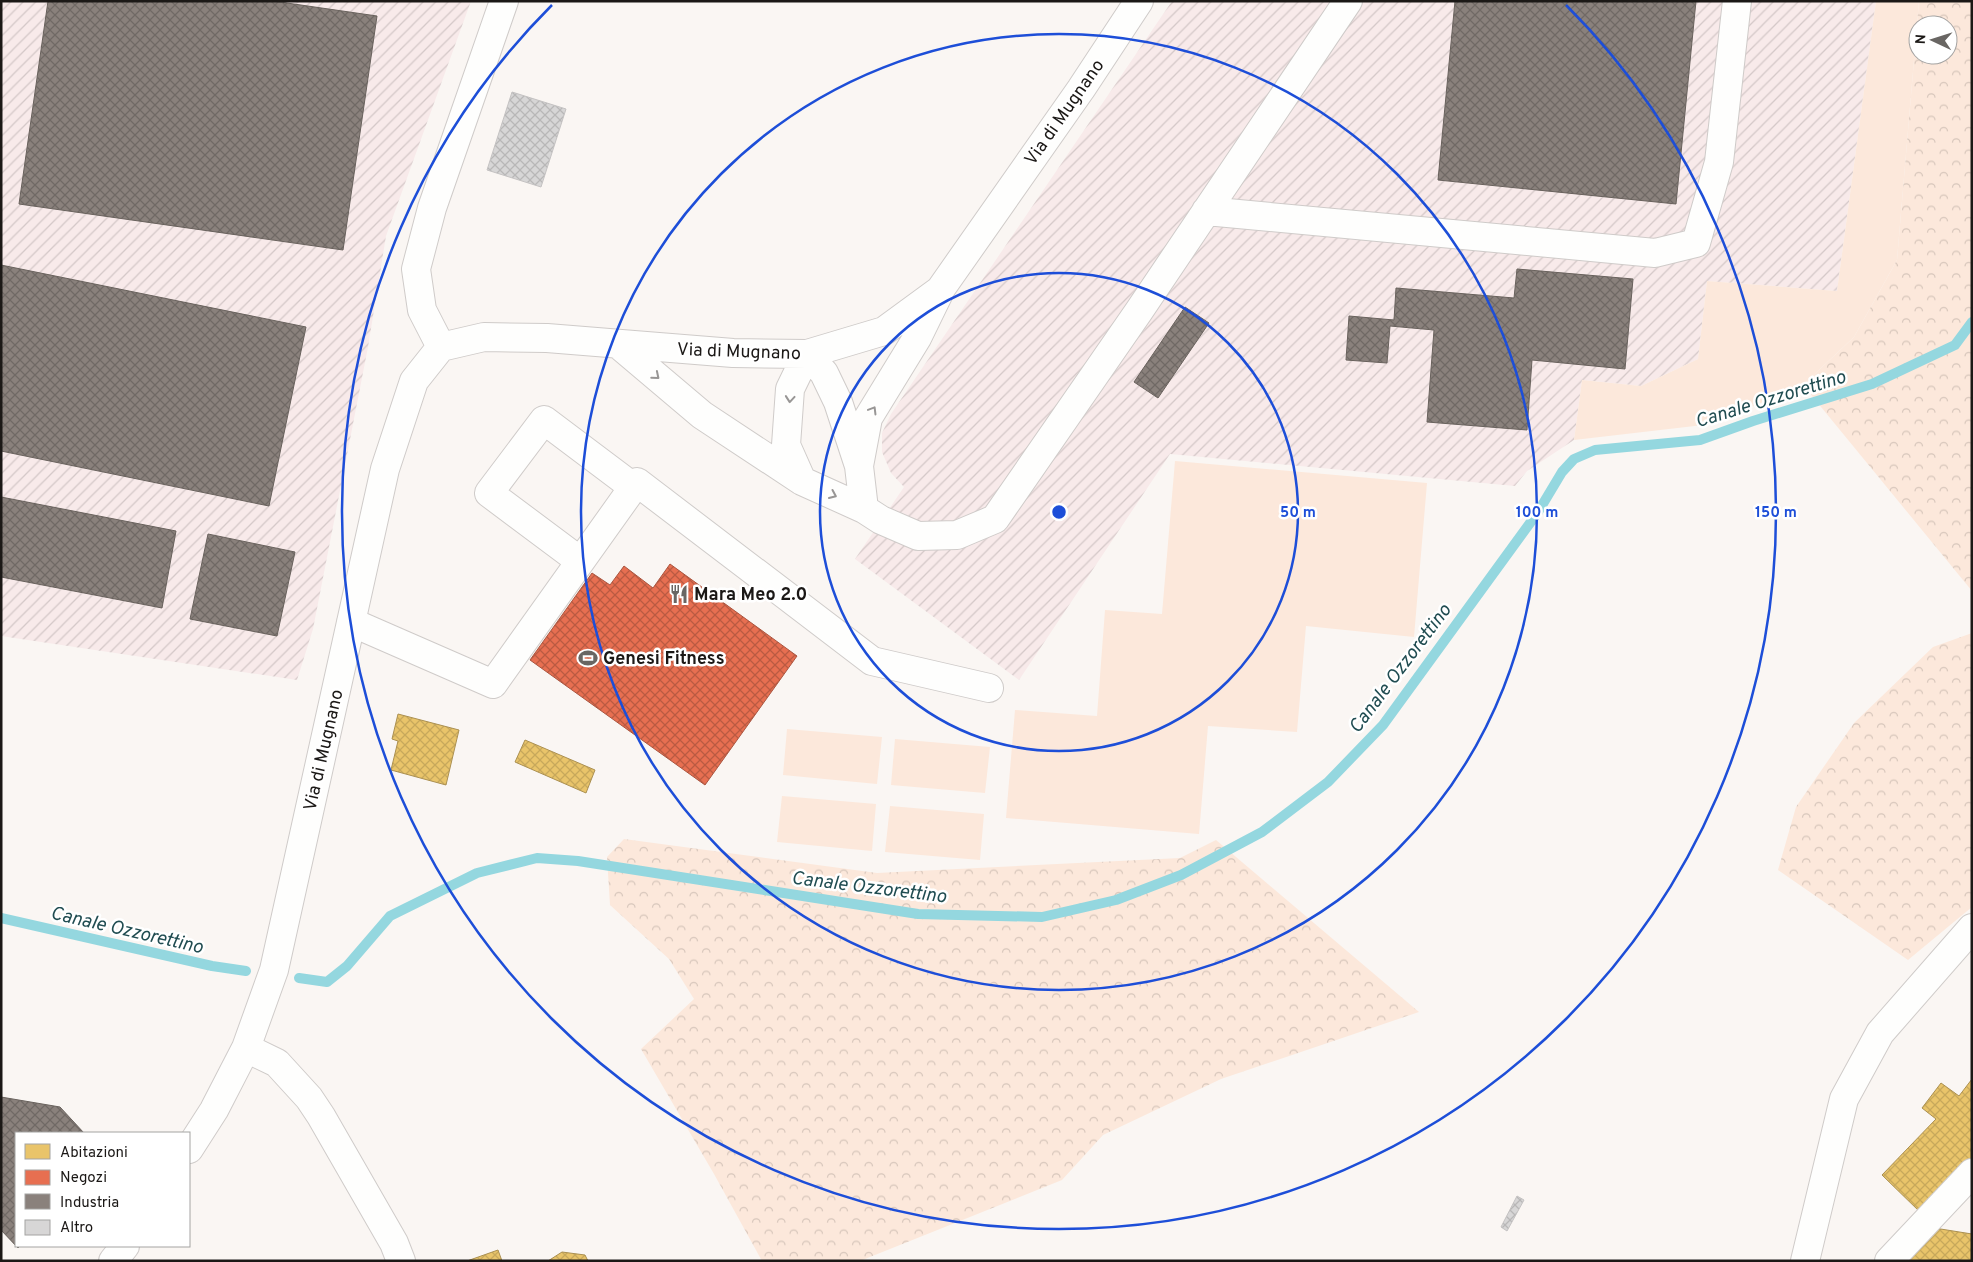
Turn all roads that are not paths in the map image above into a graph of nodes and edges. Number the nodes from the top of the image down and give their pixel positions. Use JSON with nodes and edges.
{"nodes":[{"id":1,"x":504,"y":1,"type":"edge"},
{"id":2,"x":1139,"y":1,"type":"edge"},
{"id":3,"x":1348,"y":1,"type":"edge"},
{"id":4,"x":1737,"y":1,"type":"edge"},
{"id":5,"x":1206,"y":211,"type":"junction"},
{"id":6,"x":940,"y":290,"type":"junction"},
{"id":7,"x":618,"y":344,"type":"junction"},
{"id":8,"x":442,"y":347,"type":"junction"},
{"id":9,"x":807,"y":354,"type":"junction"},
{"id":10,"x":859,"y":466,"type":"junction"},
{"id":11,"x":802,"y":481,"type":"junction"},
{"id":12,"x":633,"y":487,"type":"junction"},
{"id":13,"x":864,"y":509,"type":"junction"},
{"id":14,"x":580,"y":561,"type":"junction"},
{"id":15,"x":352,"y":622,"type":"junction"},
{"id":16,"x":989,"y":688,"type":"dead end"},
{"id":17,"x":1972,"y":928,"type":"edge"},
{"id":18,"x":246,"y":1048,"type":"junction"},
{"id":19,"x":190,"y":1147,"type":"edge"},
{"id":20,"x":1972,"y":1173,"type":"edge"},
{"id":21,"x":124,"y":1247,"type":"edge"},
{"id":22,"x":112,"y":1261,"type":"edge"},
{"id":23,"x":401,"y":1261,"type":"edge"},
{"id":24,"x":1805,"y":1261,"type":"edge"},
{"id":25,"x":1890,"y":1261,"type":"edge"}],
"edges":[{"from":1,"to":8,"type":"street"},
{"from":2,"to":6,"type":"street","name":"Via di Mugnano"},
{"from":3,"to":5,"type":"street"},
{"from":4,"to":5,"type":"street"},
{"from":5,"to":13,"type":"street"},
{"from":6,"to":9,"type":"street","name":"Via di Mugnano"},
{"from":10,"to":6,"type":"street","one_way":true},
{"from":7,"to":8,"type":"street","name":"Via di Mugnano"},
{"from":7,"to":9,"type":"street","name":"Via di Mugnano"},
{"from":7,"to":11,"type":"street","one_way":true},
{"from":8,"to":15,"type":"street","name":"Via di Mugnano"},
{"from":9,"to":10,"type":"street"},
{"from":9,"to":11,"type":"street","one_way":true},
{"from":10,"to":13,"type":"street"},
{"from":11,"to":13,"type":"street","one_way":true},
{"from":12,"to":14,"type":"street"},
{"from":12,"to":14,"type":"street"},
{"from":12,"to":16,"type":"street"},
{"from":14,"to":15,"type":"street"},
{"from":15,"to":18,"type":"street","name":"Via di Mugnano"},
{"from":17,"to":24,"type":"street"},
{"from":18,"to":19,"type":"street","name":"Via di Mugnano"},
{"from":18,"to":23,"type":"street"},
{"from":20,"to":25,"type":"street"},
{"from":21,"to":22,"type":"street"}]}
